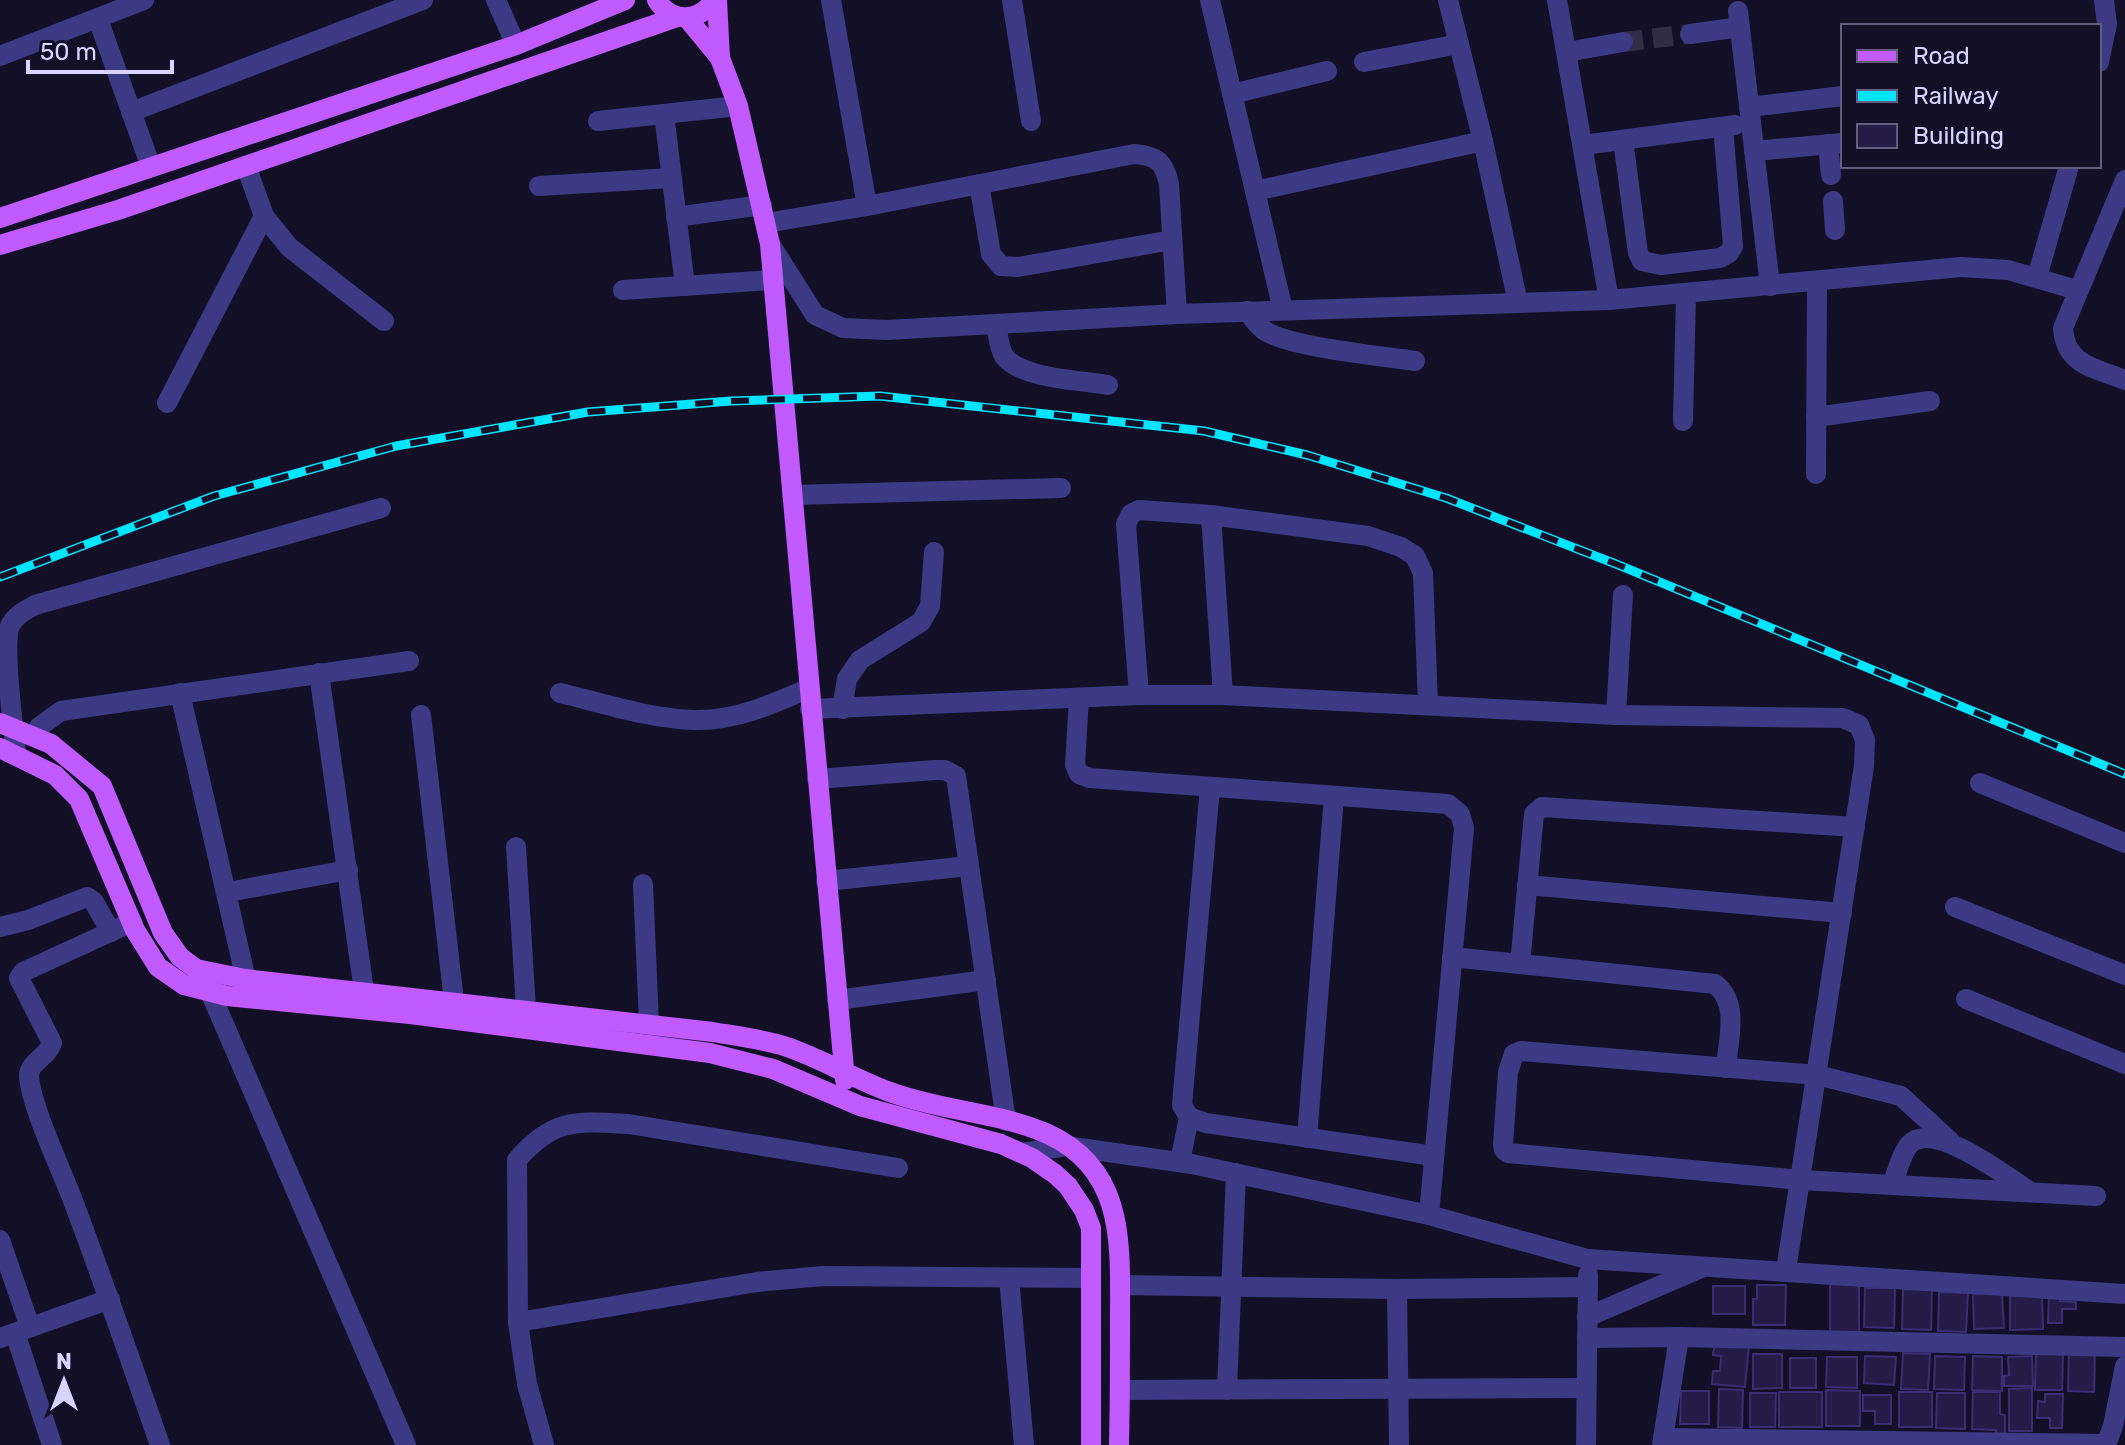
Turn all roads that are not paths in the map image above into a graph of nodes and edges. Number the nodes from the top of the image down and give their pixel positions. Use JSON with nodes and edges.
{"nodes":[{"id":1,"x":144,"y":0,"type":"edge"},
{"id":2,"x":423,"y":0,"type":"edge"},
{"id":3,"x":496,"y":0,"type":"edge"},
{"id":4,"x":625,"y":0,"type":"edge"},
{"id":5,"x":657,"y":0,"type":"edge"},
{"id":6,"x":715,"y":0,"type":"edge"},
{"id":7,"x":831,"y":0,"type":"edge"},
{"id":8,"x":1012,"y":0,"type":"edge"},
{"id":9,"x":1210,"y":0,"type":"edge"},
{"id":10,"x":1448,"y":0,"type":"edge"},
{"id":11,"x":1557,"y":0,"type":"edge"},
{"id":12,"x":2104,"y":0,"type":"edge"},
{"id":13,"x":682,"y":18,"type":"junction"},
{"id":14,"x":98,"y":19,"type":"junction"},
{"id":15,"x":1690,"y":34,"type":"tunnel mouth"},
{"id":16,"x":1623,"y":42,"type":"tunnel mouth"},
{"id":17,"x":1459,"y":44,"type":"junction"},
{"id":18,"x":516,"y":45,"type":"junction"},
{"id":19,"x":1567,"y":52,"type":"junction"},
{"id":20,"x":2101,"y":52,"type":"edge"},
{"id":21,"x":0,"y":56,"type":"edge"},
{"id":22,"x":720,"y":58,"type":"junction"},
{"id":23,"x":1364,"y":62,"type":"dead end"},
{"id":24,"x":1327,"y":71,"type":"dead end"},
{"id":25,"x":1232,"y":94,"type":"junction"},
{"id":26,"x":1841,"y":96,"type":"edge"},
{"id":27,"x":738,"y":106,"type":"junction"},
{"id":28,"x":131,"y":112,"type":"junction"},
{"id":29,"x":664,"y":114,"type":"junction"},
{"id":30,"x":1750,"y":115,"type":"junction"},
{"id":31,"x":598,"y":121,"type":"dead end"},
{"id":32,"x":1031,"y":121,"type":"dead end"},
{"id":33,"x":1723,"y":127,"type":"junction"},
{"id":34,"x":1623,"y":140,"type":"junction"},
{"id":35,"x":1483,"y":141,"type":"junction"},
{"id":36,"x":1836,"y":143,"type":"edge"},
{"id":37,"x":1583,"y":145,"type":"junction"},
{"id":38,"x":1754,"y":151,"type":"junction"},
{"id":39,"x":246,"y":166,"type":"junction"},
{"id":40,"x":151,"y":167,"type":"junction"},
{"id":41,"x":2068,"y":168,"type":"edge"},
{"id":42,"x":1831,"y":175,"type":"dead end"},
{"id":43,"x":671,"y":178,"type":"junction"},
{"id":44,"x":979,"y":184,"type":"junction"},
{"id":45,"x":539,"y":186,"type":"dead end"},
{"id":46,"x":2123,"y":188,"type":"edge"},
{"id":47,"x":1255,"y":191,"type":"junction"},
{"id":48,"x":1833,"y":201,"type":"dead end"},
{"id":49,"x":867,"y":206,"type":"junction"},
{"id":50,"x":764,"y":214,"type":"junction"},
{"id":51,"x":264,"y":216,"type":"junction"},
{"id":52,"x":676,"y":217,"type":"junction"},
{"id":53,"x":0,"y":218,"type":"edge"},
{"id":54,"x":1835,"y":230,"type":"dead end"},
{"id":55,"x":1172,"y":240,"type":"junction"},
{"id":56,"x":770,"y":244,"type":"junction"},
{"id":57,"x":0,"y":245,"type":"edge"},
{"id":58,"x":2037,"y":277,"type":"junction"},
{"id":59,"x":773,"y":280,"type":"junction"},
{"id":60,"x":1817,"y":282,"type":"junction"},
{"id":61,"x":685,"y":286,"type":"junction"},
{"id":62,"x":1770,"y":286,"type":"junction"},
{"id":63,"x":623,"y":290,"type":"dead end"},
{"id":64,"x":2077,"y":290,"type":"junction"},
{"id":65,"x":1686,"y":294,"type":"junction"},
{"id":66,"x":1609,"y":300,"type":"junction"},
{"id":67,"x":1518,"y":303,"type":"junction"},
{"id":68,"x":1283,"y":310,"type":"junction"},
{"id":69,"x":1247,"y":311,"type":"junction"},
{"id":70,"x":1177,"y":314,"type":"junction"},
{"id":71,"x":384,"y":321,"type":"dead end"},
{"id":72,"x":996,"y":325,"type":"junction"},
{"id":73,"x":1415,"y":361,"type":"dead end"},
{"id":74,"x":2125,"y":380,"type":"edge"},
{"id":75,"x":1108,"y":385,"type":"dead end"},
{"id":76,"x":1930,"y":401,"type":"dead end"},
{"id":77,"x":167,"y":403,"type":"dead end"},
{"id":78,"x":1816,"y":417,"type":"junction"},
{"id":79,"x":1683,"y":421,"type":"dead end"},
{"id":80,"x":1816,"y":474,"type":"dead end"},
{"id":81,"x":1061,"y":488,"type":"dead end"},
{"id":82,"x":792,"y":495,"type":"junction"},
{"id":83,"x":381,"y":508,"type":"dead end"},
{"id":84,"x":1211,"y":515,"type":"junction"},
{"id":85,"x":934,"y":552,"type":"dead end"},
{"id":86,"x":1623,"y":595,"type":"dead end"},
{"id":87,"x":409,"y":661,"type":"dead end"},
{"id":88,"x":319,"y":673,"type":"junction"},
{"id":89,"x":809,"y":688,"type":"junction"},
{"id":90,"x":180,"y":693,"type":"junction"},
{"id":91,"x":560,"y":693,"type":"dead end"},
{"id":92,"x":1139,"y":695,"type":"junction"},
{"id":93,"x":1223,"y":695,"type":"junction"},
{"id":94,"x":1079,"y":698,"type":"junction"},
{"id":95,"x":1428,"y":704,"type":"junction"},
{"id":96,"x":810,"y":709,"type":"junction"},
{"id":97,"x":842,"y":709,"type":"junction"},
{"id":98,"x":421,"y":715,"type":"dead end"},
{"id":99,"x":1616,"y":715,"type":"junction"},
{"id":100,"x":16,"y":729,"type":"edge"},
{"id":101,"x":8,"y":751,"type":"edge"},
{"id":102,"x":817,"y":779,"type":"junction"},
{"id":103,"x":1980,"y":783,"type":"dead end"},
{"id":104,"x":1210,"y":787,"type":"junction"},
{"id":105,"x":1334,"y":796,"type":"junction"},
{"id":106,"x":1855,"y":827,"type":"junction"},
{"id":107,"x":2125,"y":843,"type":"edge"},
{"id":108,"x":516,"y":847,"type":"dead end"},
{"id":109,"x":969,"y":866,"type":"junction"},
{"id":110,"x":348,"y":870,"type":"junction"},
{"id":111,"x":826,"y":881,"type":"junction"},
{"id":112,"x":643,"y":884,"type":"dead end"},
{"id":113,"x":1527,"y":885,"type":"junction"},
{"id":114,"x":228,"y":892,"type":"junction"},
{"id":115,"x":1955,"y":907,"type":"dead end"},
{"id":116,"x":1842,"y":913,"type":"junction"},
{"id":117,"x":132,"y":922,"type":"junction"},
{"id":118,"x":0,"y":927,"type":"edge"},
{"id":119,"x":111,"y":932,"type":"junction"},
{"id":120,"x":1452,"y":957,"type":"junction"},
{"id":121,"x":1520,"y":964,"type":"junction"},
{"id":122,"x":201,"y":970,"type":"junction"},
{"id":123,"x":2125,"y":975,"type":"edge"},
{"id":124,"x":986,"y":980,"type":"junction"},
{"id":125,"x":248,"y":989,"type":"junction"},
{"id":126,"x":364,"y":991,"type":"junction"},
{"id":127,"x":210,"y":992,"type":"junction"},
{"id":128,"x":1966,"y":999,"type":"dead end"},
{"id":129,"x":837,"y":1000,"type":"junction"},
{"id":130,"x":454,"y":1001,"type":"junction"},
{"id":131,"x":526,"y":1009,"type":"junction"},
{"id":132,"x":649,"y":1024,"type":"junction"},
{"id":133,"x":2125,"y":1064,"type":"edge"},
{"id":134,"x":1726,"y":1068,"type":"junction"},
{"id":135,"x":843,"y":1070,"type":"junction"},
{"id":136,"x":1817,"y":1075,"type":"junction"},
{"id":137,"x":847,"y":1100,"type":"junction"},
{"id":138,"x":1189,"y":1117,"type":"junction"},
{"id":139,"x":1006,"y":1121,"type":"junction"},
{"id":140,"x":1307,"y":1138,"type":"junction"},
{"id":141,"x":1950,"y":1141,"type":"junction"},
{"id":142,"x":1066,"y":1146,"type":"junction"},
{"id":143,"x":1022,"y":1153,"type":"junction"},
{"id":144,"x":1434,"y":1156,"type":"junction"},
{"id":145,"x":1180,"y":1162,"type":"junction"},
{"id":146,"x":898,"y":1168,"type":"dead end"},
{"id":147,"x":1236,"y":1173,"type":"junction"},
{"id":148,"x":1801,"y":1180,"type":"junction"},
{"id":149,"x":1892,"y":1184,"type":"junction"},
{"id":150,"x":2031,"y":1192,"type":"junction"},
{"id":151,"x":2096,"y":1196,"type":"dead end"},
{"id":152,"x":1429,"y":1215,"type":"junction"},
{"id":153,"x":0,"y":1240,"type":"edge"},
{"id":154,"x":1587,"y":1259,"type":"junction"},
{"id":155,"x":1705,"y":1266,"type":"junction"},
{"id":156,"x":1786,"y":1270,"type":"junction"},
{"id":157,"x":1009,"y":1278,"type":"junction"},
{"id":158,"x":1091,"y":1278,"type":"junction"},
{"id":159,"x":1120,"y":1285,"type":"junction"},
{"id":160,"x":1232,"y":1286,"type":"junction"},
{"id":161,"x":1588,"y":1287,"type":"junction"},
{"id":162,"x":1397,"y":1289,"type":"junction"},
{"id":163,"x":2125,"y":1294,"type":"edge"},
{"id":164,"x":110,"y":1299,"type":"junction"},
{"id":165,"x":1587,"y":1317,"type":"junction"},
{"id":166,"x":518,"y":1322,"type":"junction"},
{"id":167,"x":15,"y":1333,"type":"edge"},
{"id":168,"x":1679,"y":1337,"type":"junction"},
{"id":169,"x":1587,"y":1338,"type":"junction"},
{"id":170,"x":2125,"y":1347,"type":"edge"},
{"id":171,"x":2125,"y":1366,"type":"edge"},
{"id":172,"x":1586,"y":1388,"type":"junction"},
{"id":173,"x":1398,"y":1389,"type":"junction"},
{"id":174,"x":1120,"y":1390,"type":"junction"},
{"id":175,"x":1227,"y":1390,"type":"junction"},
{"id":176,"x":1663,"y":1442,"type":"edge"},
{"id":177,"x":2106,"y":1444,"type":"edge"},
{"id":178,"x":52,"y":1445,"type":"edge"},
{"id":179,"x":160,"y":1445,"type":"edge"},
{"id":180,"x":406,"y":1445,"type":"edge"},
{"id":181,"x":544,"y":1445,"type":"edge"},
{"id":182,"x":1024,"y":1445,"type":"edge"},
{"id":183,"x":1091,"y":1445,"type":"edge"},
{"id":184,"x":1119,"y":1445,"type":"edge"},
{"id":185,"x":1399,"y":1445,"type":"edge"},
{"id":186,"x":1586,"y":1445,"type":"edge"}],
"edges":[{"from":1,"to":14,"type":"street"},
{"from":2,"to":28,"type":"street"},
{"from":3,"to":18,"type":"street"},
{"from":4,"to":18,"type":"main road"},
{"from":5,"to":13,"type":"main road"},
{"from":6,"to":13,"type":"main road"},
{"from":6,"to":22,"type":"main road"},
{"from":7,"to":49,"type":"street"},
{"from":8,"to":32,"type":"street"},
{"from":9,"to":25,"type":"street"},
{"from":10,"to":17,"type":"street"},
{"from":11,"to":19,"type":"street"},
{"from":12,"to":20,"type":"street"},
{"from":13,"to":22,"type":"main road"},
{"from":13,"to":39,"type":"main road"},
{"from":14,"to":21,"type":"street"},
{"from":14,"to":28,"type":"street"},
{"from":15,"to":30,"type":"street"},
{"from":16,"to":19,"type":"street"},
{"from":17,"to":23,"type":"street"},
{"from":17,"to":35,"type":"street"},
{"from":18,"to":40,"type":"main road"},
{"from":19,"to":37,"type":"street"},
{"from":22,"to":27,"type":"main road"},
{"from":24,"to":25,"type":"street"},
{"from":25,"to":47,"type":"street"},
{"from":26,"to":30,"type":"street"},
{"from":27,"to":29,"type":"street"},
{"from":27,"to":50,"type":"main road"},
{"from":28,"to":40,"type":"street"},
{"from":29,"to":31,"type":"street"},
{"from":29,"to":43,"type":"street"},
{"from":30,"to":33,"type":"street"},
{"from":30,"to":38,"type":"street"},
{"from":33,"to":34,"type":"street"},
{"from":33,"to":34,"type":"street"},
{"from":34,"to":37,"type":"street"},
{"from":35,"to":47,"type":"street"},
{"from":35,"to":67,"type":"street"},
{"from":36,"to":38,"type":"street"},
{"from":36,"to":42,"type":"street"},
{"from":37,"to":66,"type":"street"},
{"from":38,"to":62,"type":"street"},
{"from":39,"to":51,"type":"street"},
{"from":39,"to":57,"type":"main road"},
{"from":40,"to":53,"type":"main road"},
{"from":41,"to":58,"type":"street"},
{"from":43,"to":45,"type":"street"},
{"from":43,"to":52,"type":"street"},
{"from":44,"to":49,"type":"street"},
{"from":44,"to":55,"type":"street"},
{"from":44,"to":55,"type":"street"},
{"from":46,"to":64,"type":"street"},
{"from":47,"to":68,"type":"street"},
{"from":48,"to":54,"type":"street"},
{"from":49,"to":50,"type":"street"},
{"from":50,"to":52,"type":"street"},
{"from":50,"to":56,"type":"main road"},
{"from":51,"to":71,"type":"street"},
{"from":51,"to":77,"type":"street"},
{"from":52,"to":61,"type":"street"},
{"from":55,"to":70,"type":"street"},
{"from":56,"to":59,"type":"main road"},
{"from":56,"to":72,"type":"street"},
{"from":58,"to":60,"type":"street"},
{"from":58,"to":64,"type":"street"},
{"from":59,"to":61,"type":"street"},
{"from":59,"to":82,"type":"main road"},
{"from":60,"to":62,"type":"street"},
{"from":60,"to":78,"type":"street"},
{"from":61,"to":63,"type":"street"},
{"from":62,"to":65,"type":"street"},
{"from":64,"to":74,"type":"street"},
{"from":65,"to":66,"type":"street"},
{"from":65,"to":79,"type":"street"},
{"from":66,"to":67,"type":"street"},
{"from":67,"to":68,"type":"street"},
{"from":68,"to":69,"type":"street"},
{"from":69,"to":70,"type":"street"},
{"from":69,"to":73,"type":"street"},
{"from":70,"to":72,"type":"street"},
{"from":72,"to":75,"type":"street"},
{"from":76,"to":78,"type":"street"},
{"from":78,"to":80,"type":"street"},
{"from":81,"to":82,"type":"street"},
{"from":82,"to":89,"type":"main road"},
{"from":83,"to":100,"type":"street"},
{"from":84,"to":92,"type":"street"},
{"from":84,"to":93,"type":"street"},
{"from":84,"to":95,"type":"street"},
{"from":85,"to":97,"type":"street"},
{"from":86,"to":99,"type":"street"},
{"from":87,"to":88,"type":"street"},
{"from":88,"to":90,"type":"street"},
{"from":88,"to":110,"type":"street"},
{"from":89,"to":91,"type":"street"},
{"from":89,"to":96,"type":"main road"},
{"from":90,"to":100,"type":"street"},
{"from":90,"to":114,"type":"street"},
{"from":92,"to":93,"type":"street"},
{"from":92,"to":94,"type":"street"},
{"from":93,"to":95,"type":"street"},
{"from":94,"to":97,"type":"street"},
{"from":94,"to":104,"type":"street"},
{"from":95,"to":99,"type":"street"},
{"from":96,"to":97,"type":"street"},
{"from":96,"to":102,"type":"main road"},
{"from":98,"to":130,"type":"street"},
{"from":99,"to":106,"type":"street"},
{"from":100,"to":101,"type":"street"},
{"from":100,"to":122,"type":"main road"},
{"from":101,"to":117,"type":"main road"},
{"from":102,"to":109,"type":"street"},
{"from":102,"to":111,"type":"main road"},
{"from":103,"to":107,"type":"street"},
{"from":104,"to":105,"type":"street"},
{"from":104,"to":138,"type":"street"},
{"from":105,"to":120,"type":"street"},
{"from":105,"to":140,"type":"street"},
{"from":106,"to":113,"type":"street"},
{"from":106,"to":116,"type":"street"},
{"from":108,"to":131,"type":"street"},
{"from":109,"to":111,"type":"street"},
{"from":109,"to":124,"type":"street"},
{"from":110,"to":114,"type":"street"},
{"from":110,"to":126,"type":"street"},
{"from":111,"to":129,"type":"main road"},
{"from":112,"to":132,"type":"street"},
{"from":113,"to":116,"type":"street"},
{"from":113,"to":121,"type":"street"},
{"from":114,"to":125,"type":"street"},
{"from":115,"to":123,"type":"street"},
{"from":116,"to":136,"type":"street"},
{"from":117,"to":119,"type":"street"},
{"from":117,"to":127,"type":"main road"},
{"from":118,"to":119,"type":"street"},
{"from":119,"to":164,"type":"street"},
{"from":120,"to":121,"type":"street"},
{"from":120,"to":144,"type":"street"},
{"from":121,"to":134,"type":"street"},
{"from":122,"to":125,"type":"main road"},
{"from":122,"to":127,"type":"street"},
{"from":124,"to":129,"type":"street"},
{"from":124,"to":139,"type":"street"},
{"from":125,"to":126,"type":"main road"},
{"from":125,"to":127,"type":"main road"},
{"from":125,"to":137,"type":"main road"},
{"from":126,"to":130,"type":"main road"},
{"from":127,"to":180,"type":"street"},
{"from":128,"to":133,"type":"street"},
{"from":129,"to":135,"type":"main road"},
{"from":130,"to":131,"type":"main road"},
{"from":131,"to":132,"type":"main road"},
{"from":132,"to":135,"type":"main road"},
{"from":134,"to":136,"type":"street"},
{"from":134,"to":148,"type":"street"},
{"from":135,"to":137,"type":"main road"},
{"from":135,"to":139,"type":"main road"},
{"from":136,"to":141,"type":"street"},
{"from":136,"to":148,"type":"street"},
{"from":137,"to":143,"type":"main road"},
{"from":138,"to":140,"type":"street"},
{"from":138,"to":145,"type":"street"},
{"from":139,"to":142,"type":"main road"},
{"from":140,"to":144,"type":"street"},
{"from":141,"to":149,"type":"street"},
{"from":141,"to":150,"type":"street"},
{"from":142,"to":143,"type":"street"},
{"from":142,"to":145,"type":"street"},
{"from":142,"to":159,"type":"main road"},
{"from":143,"to":158,"type":"main road"},
{"from":144,"to":152,"type":"street"},
{"from":145,"to":147,"type":"street"},
{"from":146,"to":166,"type":"street"},
{"from":147,"to":152,"type":"street"},
{"from":147,"to":160,"type":"street"},
{"from":148,"to":149,"type":"street"},
{"from":148,"to":156,"type":"street"},
{"from":149,"to":150,"type":"street"},
{"from":150,"to":151,"type":"street"},
{"from":152,"to":154,"type":"street"},
{"from":153,"to":167,"type":"street"},
{"from":154,"to":155,"type":"street"},
{"from":154,"to":161,"type":"street"},
{"from":155,"to":156,"type":"street"},
{"from":155,"to":165,"type":"street"},
{"from":156,"to":163,"type":"street"},
{"from":157,"to":158,"type":"street"},
{"from":157,"to":166,"type":"street"},
{"from":157,"to":182,"type":"street"},
{"from":158,"to":183,"type":"main road"},
{"from":159,"to":160,"type":"street"},
{"from":159,"to":174,"type":"main road"},
{"from":160,"to":162,"type":"street"},
{"from":160,"to":175,"type":"street"},
{"from":161,"to":162,"type":"street"},
{"from":161,"to":165,"type":"street"},
{"from":162,"to":173,"type":"street"},
{"from":164,"to":167,"type":"street"},
{"from":164,"to":179,"type":"street"},
{"from":165,"to":169,"type":"street"},
{"from":166,"to":181,"type":"street"},
{"from":167,"to":178,"type":"street"},
{"from":168,"to":169,"type":"street"},
{"from":168,"to":170,"type":"street"},
{"from":168,"to":176,"type":"street"},
{"from":169,"to":172,"type":"street"},
{"from":171,"to":177,"type":"street"},
{"from":172,"to":173,"type":"street"},
{"from":172,"to":186,"type":"street"},
{"from":173,"to":175,"type":"street"},
{"from":173,"to":185,"type":"street"},
{"from":174,"to":175,"type":"street"},
{"from":174,"to":184,"type":"main road"},
{"from":176,"to":177,"type":"street"}]}
